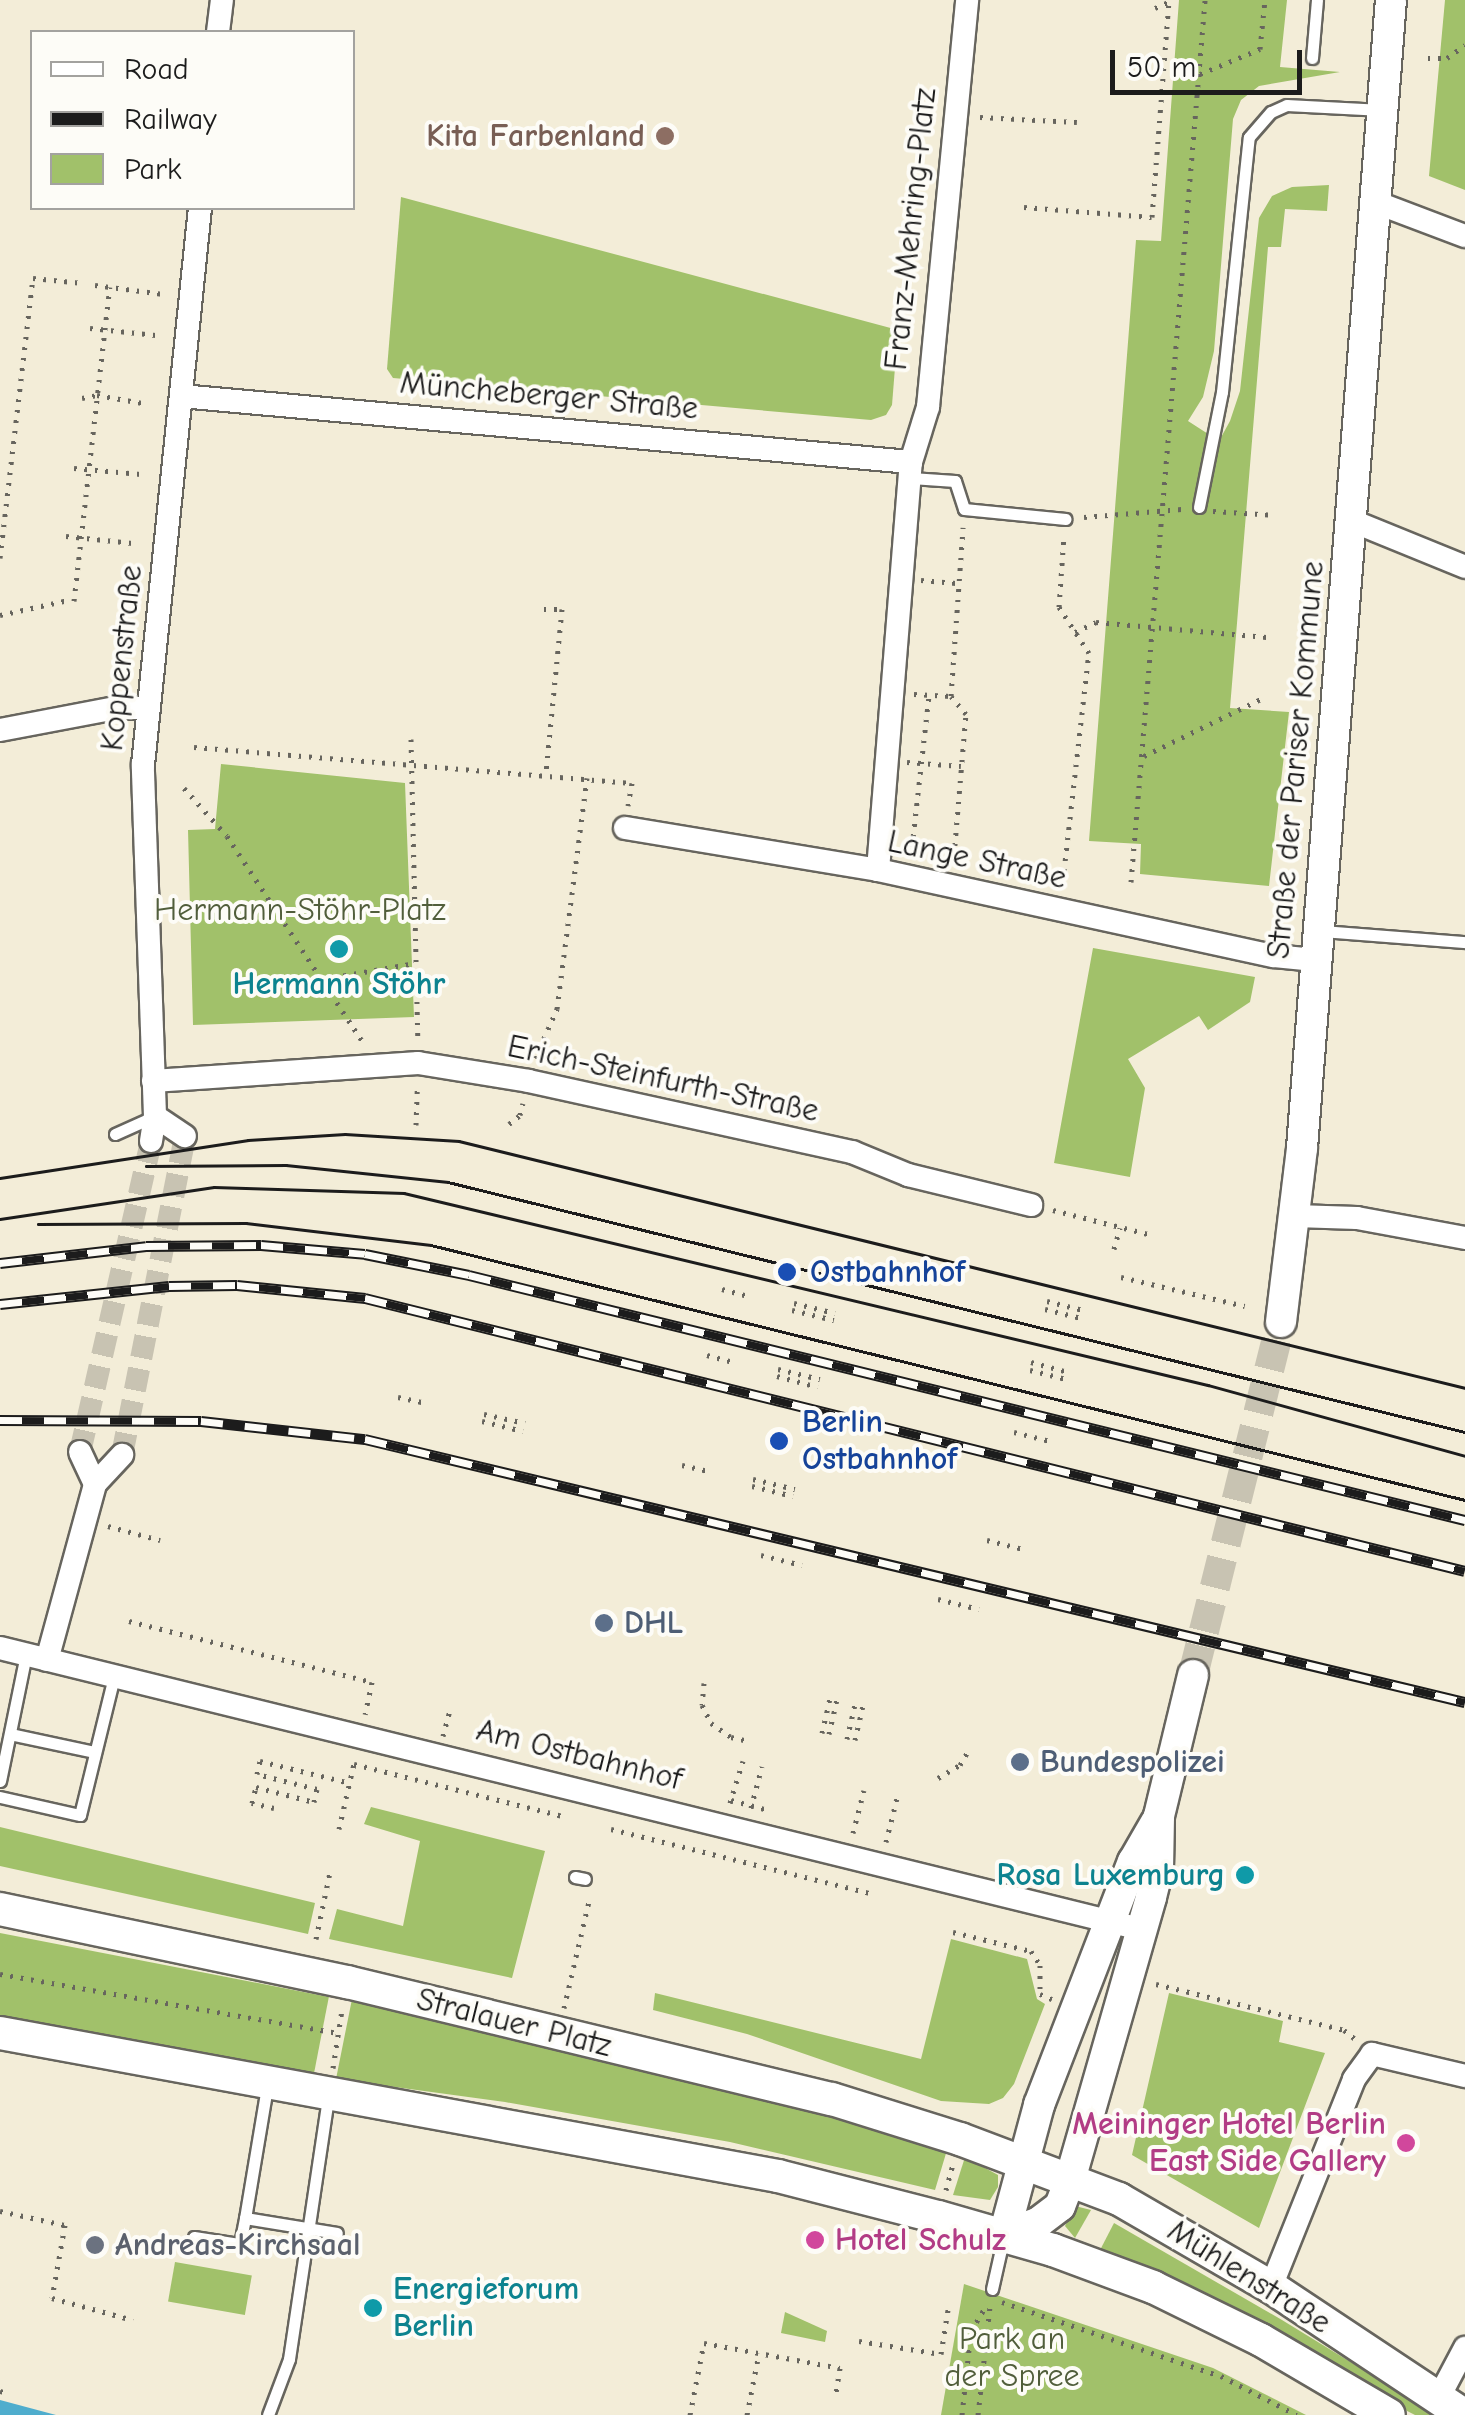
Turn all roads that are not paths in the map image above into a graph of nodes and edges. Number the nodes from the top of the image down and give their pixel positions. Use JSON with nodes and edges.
{"nodes":[{"id":1,"x":222,"y":0,"type":"edge"},
{"id":2,"x":967,"y":0,"type":"edge"},
{"id":3,"x":1317,"y":0,"type":"edge"},
{"id":4,"x":1391,"y":0,"type":"edge"},
{"id":5,"x":218,"y":30,"type":"edge"},
{"id":6,"x":1312,"y":58,"type":"dead end"},
{"id":7,"x":1382,"y":110,"type":"junction"},
{"id":8,"x":1376,"y":202,"type":"junction"},
{"id":9,"x":200,"y":210,"type":"edge"},
{"id":10,"x":1465,"y":236,"type":"edge"},
{"id":11,"x":181,"y":396,"type":"junction"},
{"id":12,"x":911,"y":470,"type":"junction"},
{"id":13,"x":1200,"y":509,"type":"road end"},
{"id":14,"x":1066,"y":518,"type":"road end"},
{"id":15,"x":1350,"y":520,"type":"junction"},
{"id":16,"x":1465,"y":567,"type":"edge"},
{"id":17,"x":148,"y":708,"type":"junction"},
{"id":18,"x":0,"y":730,"type":"edge"},
{"id":19,"x":624,"y":828,"type":"dead end"},
{"id":20,"x":878,"y":870,"type":"junction"},
{"id":21,"x":1465,"y":942,"type":"edge"},
{"id":22,"x":1316,"y":945,"type":"junction"},
{"id":23,"x":154,"y":1081,"type":"junction"},
{"id":24,"x":155,"y":1116,"type":"junction"},
{"id":25,"x":116,"y":1134,"type":"dead end"},
{"id":26,"x":186,"y":1136,"type":"dead end"},
{"id":27,"x":151,"y":1141,"type":"tunnel mouth"},
{"id":28,"x":1030,"y":1204,"type":"road end"},
{"id":29,"x":1295,"y":1216,"type":"junction"},
{"id":30,"x":1465,"y":1238,"type":"edge"},
{"id":31,"x":1281,"y":1322,"type":"tunnel mouth"},
{"id":32,"x":80,"y":1452,"type":"tunnel mouth"},
{"id":33,"x":122,"y":1455,"type":"tunnel mouth"},
{"id":34,"x":95,"y":1484,"type":"junction"},
{"id":35,"x":0,"y":1648,"type":"edge"},
{"id":36,"x":36,"y":1657,"type":"junction"},
{"id":37,"x":1192,"y":1675,"type":"tunnel mouth"},
{"id":38,"x":114,"y":1677,"type":"junction"},
{"id":39,"x":10,"y":1734,"type":"junction"},
{"id":40,"x":96,"y":1752,"type":"junction"},
{"id":41,"x":0,"y":1781,"type":"edge"},
{"id":42,"x":0,"y":1796,"type":"edge"},
{"id":43,"x":0,"y":1909,"type":"edge"},
{"id":44,"x":1127,"y":1926,"type":"junction"},
{"id":45,"x":0,"y":2033,"type":"edge"},
{"id":46,"x":1465,"y":2076,"type":"edge"},
{"id":47,"x":267,"y":2082,"type":"junction"},
{"id":48,"x":328,"y":2094,"type":"junction"},
{"id":49,"x":1022,"y":2162,"type":"junction"},
{"id":50,"x":1070,"y":2180,"type":"junction"},
{"id":51,"x":245,"y":2218,"type":"junction"},
{"id":52,"x":309,"y":2228,"type":"junction"},
{"id":53,"x":337,"y":2233,"type":"dead end"},
{"id":54,"x":1004,"y":2236,"type":"junction"},
{"id":55,"x":194,"y":2237,"type":"dead end"},
{"id":56,"x":1271,"y":2287,"type":"junction"},
{"id":57,"x":991,"y":2294,"type":"road end"},
{"id":58,"x":1465,"y":2348,"type":"edge"},
{"id":59,"x":1451,"y":2407,"type":"edge"},
{"id":60,"x":268,"y":2415,"type":"edge"},
{"id":61,"x":1389,"y":2415,"type":"edge"}],
"edges":[{"from":1,"to":5,"type":"street"},
{"from":2,"to":12,"type":"street","name":"Franz-Mehring-Platz"},
{"from":3,"to":6,"type":"lane"},
{"from":4,"to":7,"type":"street"},
{"from":7,"to":8,"type":"street"},
{"from":7,"to":13,"type":"lane"},
{"from":8,"to":10,"type":"street"},
{"from":8,"to":15,"type":"street","name":"Straße der Pariser Kommune"},
{"from":9,"to":11,"type":"street","name":"Koppenstraße"},
{"from":11,"to":12,"type":"street","name":"Müncheberger Straße"},
{"from":11,"to":17,"type":"street","name":"Koppenstraße"},
{"from":12,"to":14,"type":"lane"},
{"from":12,"to":20,"type":"street"},
{"from":15,"to":16,"type":"street"},
{"from":15,"to":22,"type":"street","name":"Straße der Pariser Kommune"},
{"from":17,"to":18,"type":"street"},
{"from":17,"to":23,"type":"street","name":"Koppenstraße"},
{"from":19,"to":20,"type":"street","name":"Lange Straße"},
{"from":20,"to":22,"type":"street","name":"Lange Straße"},
{"from":21,"to":22,"type":"lane"},
{"from":22,"to":29,"type":"street","name":"Straße der Pariser Kommune"},
{"from":23,"to":24,"type":"street","name":"Koppenstraße"},
{"from":23,"to":28,"type":"street","name":"Erich-Steinfurth-Straße"},
{"from":24,"to":25,"type":"lane"},
{"from":24,"to":26,"type":"street"},
{"from":24,"to":27,"type":"street","name":"Koppenstraße"},
{"from":29,"to":30,"type":"street"},
{"from":29,"to":31,"type":"street","name":"Straße der Pariser Kommune"},
{"from":32,"to":34,"type":"street"},
{"from":33,"to":34,"type":"street"},
{"from":34,"to":36,"type":"street"},
{"from":35,"to":36,"type":"street","name":"Am Ostbahnhof"},
{"from":36,"to":38,"type":"street","name":"Am Ostbahnhof"},
{"from":36,"to":39,"type":"lane"},
{"from":37,"to":44,"type":"street"},
{"from":38,"to":40,"type":"lane"},
{"from":38,"to":44,"type":"street","name":"Am Ostbahnhof"},
{"from":39,"to":40,"type":"lane"},
{"from":39,"to":41,"type":"lane"},
{"from":40,"to":42,"type":"lane"},
{"from":43,"to":49,"type":"main road","name":"Stralauer Platz"},
{"from":44,"to":49,"type":"street"},
{"from":44,"to":50,"type":"street"},
{"from":45,"to":47,"type":"main road"},
{"from":46,"to":56,"type":"street"},
{"from":47,"to":48,"type":"main road"},
{"from":47,"to":51,"type":"lane"},
{"from":48,"to":52,"type":"lane"},
{"from":48,"to":54,"type":"main road"},
{"from":49,"to":50,"type":"main road","name":"Mühlenstraße"},
{"from":49,"to":54,"type":"street"},
{"from":50,"to":54,"type":"street"},
{"from":50,"to":56,"type":"main road","name":"Mühlenstraße"},
{"from":51,"to":52,"type":"lane"},
{"from":51,"to":55,"type":"lane"},
{"from":52,"to":53,"type":"lane"},
{"from":52,"to":60,"type":"lane"},
{"from":54,"to":57,"type":"lane"},
{"from":54,"to":61,"type":"main road","name":"Mühlenstraße"},
{"from":56,"to":59,"type":"main road","name":"Mühlenstraße"},
{"from":58,"to":59,"type":"street"}]}
